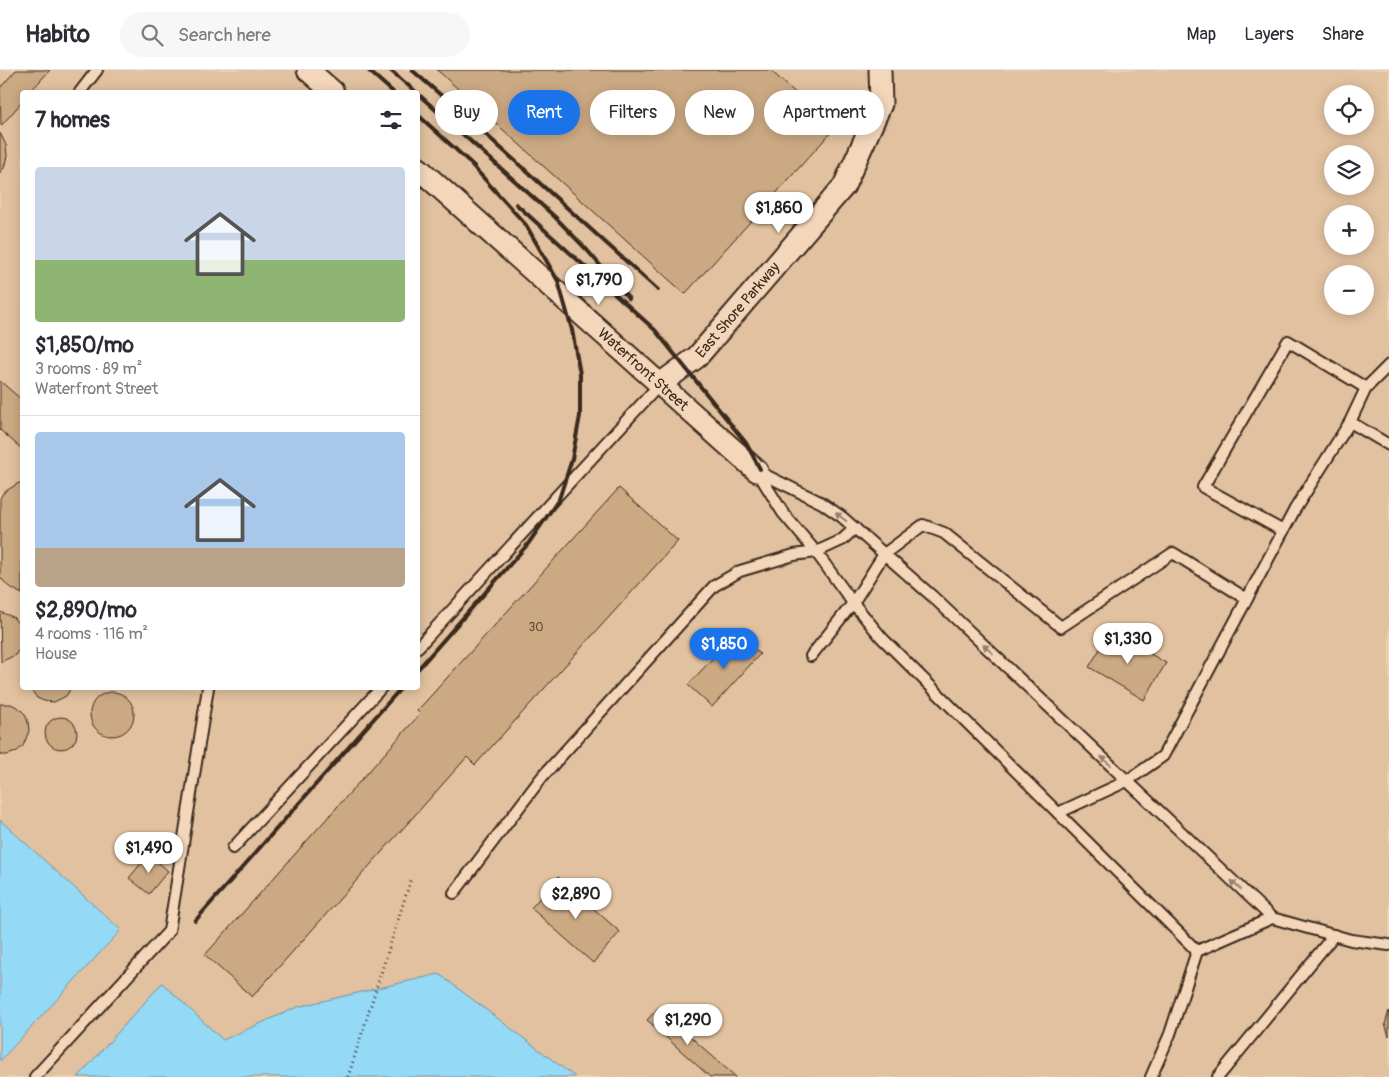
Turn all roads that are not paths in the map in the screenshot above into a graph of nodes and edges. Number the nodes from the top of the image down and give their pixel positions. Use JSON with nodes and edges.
{"nodes":[{"id":1,"x":97,"y":70,"type":"edge"},
{"id":2,"x":308,"y":70,"type":"edge"},
{"id":3,"x":880,"y":70,"type":"edge"},
{"id":4,"x":82,"y":90,"type":"edge"},
{"id":5,"x":331,"y":90,"type":"edge"},
{"id":6,"x":420,"y":170,"type":"edge"},
{"id":7,"x":1389,"y":365,"type":"edge"},
{"id":8,"x":660,"y":384,"type":"junction"},
{"id":9,"x":1366,"y":388,"type":"junction"},
{"id":10,"x":1350,"y":422,"type":"junction"},
{"id":11,"x":1389,"y":445,"type":"edge"},
{"id":12,"x":757,"y":471,"type":"junction"},
{"id":13,"x":855,"y":528,"type":"junction"},
{"id":14,"x":1283,"y":531,"type":"junction"},
{"id":15,"x":816,"y":552,"type":"junction"},
{"id":16,"x":884,"y":554,"type":"junction"},
{"id":17,"x":1247,"y":599,"type":"junction"},
{"id":18,"x":853,"y":603,"type":"junction"},
{"id":19,"x":420,"y":645,"type":"edge"},
{"id":20,"x":811,"y":656,"type":"dead end"},
{"id":21,"x":208,"y":690,"type":"edge"},
{"id":22,"x":378,"y":690,"type":"edge"},
{"id":23,"x":1127,"y":781,"type":"junction"},
{"id":24,"x":1058,"y":813,"type":"junction"},
{"id":25,"x":233,"y":848,"type":"dead end"},
{"id":26,"x":454,"y":893,"type":"dead end"},
{"id":27,"x":1272,"y":918,"type":"junction"},
{"id":28,"x":1334,"y":935,"type":"junction"},
{"id":29,"x":1389,"y":945,"type":"edge"},
{"id":30,"x":1197,"y":951,"type":"junction"},
{"id":31,"x":35,"y":1077,"type":"edge"},
{"id":32,"x":1151,"y":1077,"type":"edge"},
{"id":33,"x":1218,"y":1077,"type":"edge"}],
"edges":[{"from":1,"to":4,"type":"lane"},
{"from":2,"to":5,"type":"street"},
{"from":3,"to":8,"type":"street","name":"East Shore Parkway"},
{"from":6,"to":8,"type":"street","name":"Waterfront Street"},
{"from":7,"to":9,"type":"lane"},
{"from":8,"to":12,"type":"street","name":"Waterfront Street"},
{"from":8,"to":19,"type":"lane"},
{"from":9,"to":10,"type":"lane"},
{"from":9,"to":14,"type":"lane"},
{"from":10,"to":11,"type":"lane"},
{"from":10,"to":14,"type":"lane"},
{"from":13,"to":12,"type":"lane","one_way":true},
{"from":12,"to":15,"type":"lane"},
{"from":13,"to":15,"type":"lane"},
{"from":13,"to":16,"type":"lane"},
{"from":14,"to":17,"type":"lane"},
{"from":15,"to":18,"type":"lane"},
{"from":15,"to":26,"type":"lane"},
{"from":16,"to":17,"type":"lane"},
{"from":16,"to":18,"type":"lane"},
{"from":23,"to":16,"type":"lane","one_way":true},
{"from":17,"to":23,"type":"lane"},
{"from":18,"to":20,"type":"lane"},
{"from":18,"to":24,"type":"lane"},
{"from":21,"to":31,"type":"lane"},
{"from":22,"to":25,"type":"lane"},
{"from":23,"to":24,"type":"lane"},
{"from":27,"to":23,"type":"lane","one_way":true},
{"from":24,"to":30,"type":"lane"},
{"from":27,"to":28,"type":"lane"},
{"from":27,"to":30,"type":"lane"},
{"from":28,"to":29,"type":"lane"},
{"from":28,"to":33,"type":"lane"},
{"from":30,"to":32,"type":"lane"}]}
